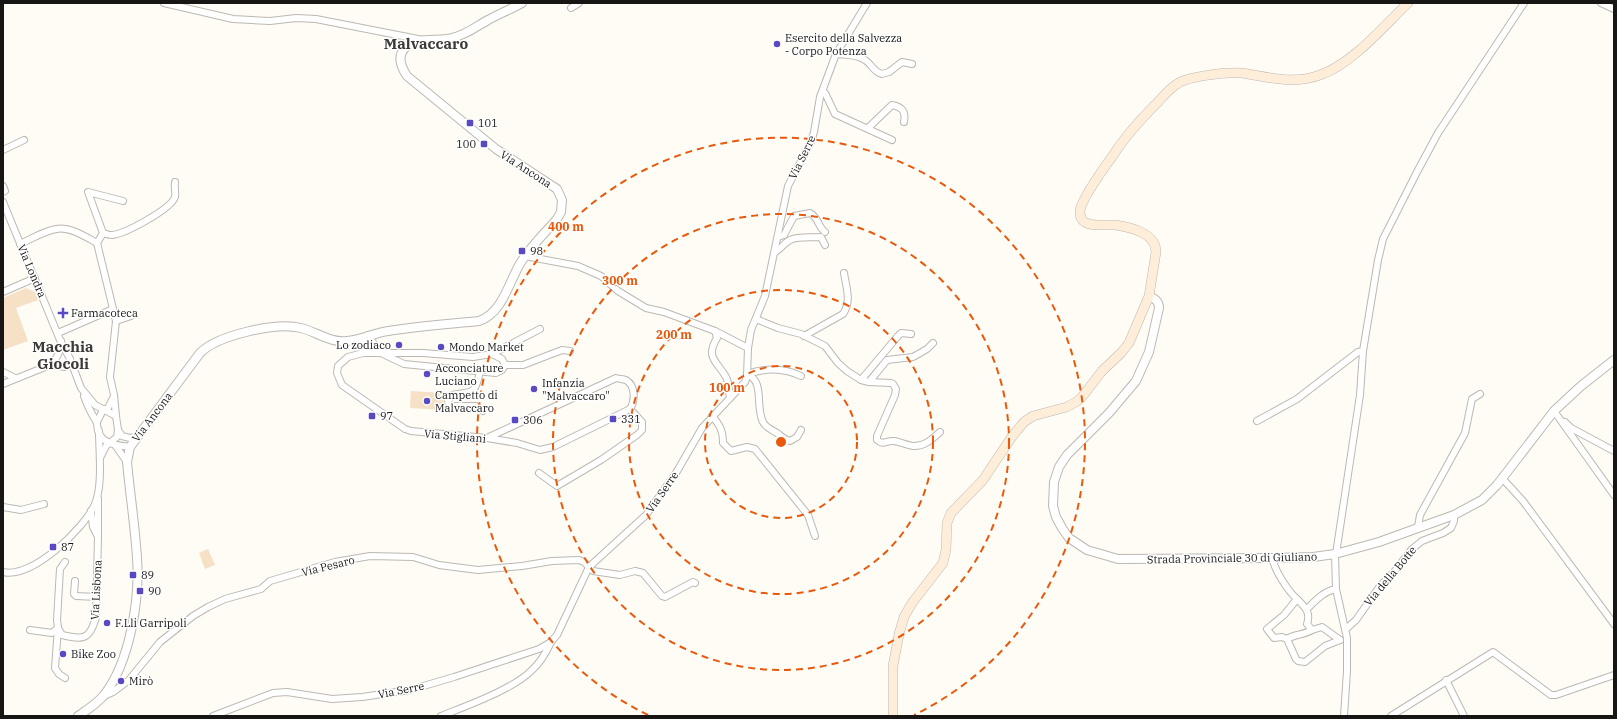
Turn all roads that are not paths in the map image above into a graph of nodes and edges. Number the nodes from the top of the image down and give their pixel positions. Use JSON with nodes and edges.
{"nodes":[{"id":1,"x":164,"y":3,"type":"edge"},
{"id":2,"x":522,"y":3,"type":"edge"},
{"id":3,"x":579,"y":3,"type":"edge"},
{"id":4,"x":867,"y":3,"type":"edge"},
{"id":5,"x":1408,"y":3,"type":"edge"},
{"id":6,"x":1524,"y":3,"type":"edge"},
{"id":7,"x":1601,"y":3,"type":"edge"},
{"id":8,"x":177,"y":4,"type":"edge"},
{"id":9,"x":571,"y":8,"type":"dead end"},
{"id":10,"x":1614,"y":9,"type":"edge"},
{"id":11,"x":425,"y":40,"type":"junction"},
{"id":12,"x":836,"y":54,"type":"junction"},
{"id":13,"x":912,"y":64,"type":"dead end"},
{"id":14,"x":822,"y":92,"type":"junction"},
{"id":15,"x":904,"y":122,"type":"dead end"},
{"id":16,"x":868,"y":128,"type":"junction"},
{"id":17,"x":24,"y":140,"type":"dead end"},
{"id":18,"x":892,"y":140,"type":"dead end"},
{"id":19,"x":3,"y":150,"type":"edge"},
{"id":20,"x":175,"y":182,"type":"dead end"},
{"id":21,"x":3,"y":186,"type":"edge"},
{"id":22,"x":3,"y":192,"type":"edge"},
{"id":23,"x":123,"y":201,"type":"dead end"},
{"id":24,"x":3,"y":202,"type":"edge"},
{"id":25,"x":825,"y":232,"type":"dead end"},
{"id":26,"x":103,"y":233,"type":"junction"},
{"id":27,"x":778,"y":237,"type":"junction"},
{"id":28,"x":97,"y":243,"type":"junction"},
{"id":29,"x":20,"y":244,"type":"junction"},
{"id":30,"x":825,"y":245,"type":"dead end"},
{"id":31,"x":775,"y":252,"type":"junction"},
{"id":32,"x":525,"y":256,"type":"junction"},
{"id":33,"x":844,"y":273,"type":"dead end"},
{"id":34,"x":35,"y":278,"type":"junction"},
{"id":35,"x":3,"y":292,"type":"edge"},
{"id":36,"x":1149,"y":296,"type":"junction"},
{"id":37,"x":113,"y":309,"type":"junction"},
{"id":38,"x":131,"y":316,"type":"dead end"},
{"id":39,"x":756,"y":319,"type":"junction"},
{"id":40,"x":116,"y":321,"type":"junction"},
{"id":41,"x":540,"y":329,"type":"dead end"},
{"id":42,"x":715,"y":331,"type":"junction"},
{"id":43,"x":380,"y":332,"type":"junction"},
{"id":44,"x":58,"y":333,"type":"junction"},
{"id":45,"x":912,"y":334,"type":"dead end"},
{"id":46,"x":804,"y":336,"type":"junction"},
{"id":47,"x":366,"y":338,"type":"junction"},
{"id":48,"x":60,"y":340,"type":"junction"},
{"id":49,"x":933,"y":343,"type":"dead end"},
{"id":50,"x":376,"y":345,"type":"junction"},
{"id":51,"x":748,"y":348,"type":"junction"},
{"id":52,"x":570,"y":351,"type":"dead end"},
{"id":53,"x":1362,"y":351,"type":"junction"},
{"id":54,"x":363,"y":353,"type":"junction"},
{"id":55,"x":380,"y":353,"type":"junction"},
{"id":56,"x":372,"y":354,"type":"junction"},
{"id":57,"x":403,"y":354,"type":"junction"},
{"id":58,"x":492,"y":354,"type":"junction"},
{"id":59,"x":58,"y":355,"type":"junction"},
{"id":60,"x":70,"y":359,"type":"junction"},
{"id":61,"x":1614,"y":360,"type":"edge"},
{"id":62,"x":401,"y":363,"type":"junction"},
{"id":63,"x":50,"y":365,"type":"junction"},
{"id":64,"x":505,"y":365,"type":"junction"},
{"id":65,"x":62,"y":366,"type":"junction"},
{"id":66,"x":480,"y":371,"type":"junction"},
{"id":67,"x":3,"y":372,"type":"edge"},
{"id":68,"x":76,"y":374,"type":"junction"},
{"id":69,"x":747,"y":374,"type":"junction"},
{"id":70,"x":801,"y":376,"type":"dead end"},
{"id":71,"x":15,"y":378,"type":"junction"},
{"id":72,"x":861,"y":380,"type":"junction"},
{"id":73,"x":868,"y":382,"type":"junction"},
{"id":74,"x":3,"y":384,"type":"edge"},
{"id":75,"x":81,"y":388,"type":"junction"},
{"id":76,"x":1480,"y":394,"type":"dead end"},
{"id":77,"x":114,"y":395,"type":"junction"},
{"id":78,"x":730,"y":398,"type":"junction"},
{"id":79,"x":630,"y":409,"type":"junction"},
{"id":80,"x":103,"y":410,"type":"junction"},
{"id":81,"x":483,"y":411,"type":"dead end"},
{"id":82,"x":1554,"y":412,"type":"junction"},
{"id":83,"x":116,"y":416,"type":"junction"},
{"id":84,"x":712,"y":416,"type":"junction"},
{"id":85,"x":1257,"y":420,"type":"dead end"},
{"id":86,"x":97,"y":422,"type":"junction"},
{"id":87,"x":118,"y":430,"type":"junction"},
{"id":88,"x":802,"y":430,"type":"dead end"},
{"id":89,"x":98,"y":431,"type":"junction"},
{"id":90,"x":940,"y":432,"type":"dead end"},
{"id":91,"x":122,"y":436,"type":"junction"},
{"id":92,"x":136,"y":437,"type":"junction"},
{"id":93,"x":487,"y":438,"type":"junction"},
{"id":94,"x":112,"y":444,"type":"junction"},
{"id":95,"x":130,"y":447,"type":"junction"},
{"id":96,"x":1614,"y":451,"type":"edge"},
{"id":97,"x":100,"y":458,"type":"junction"},
{"id":98,"x":127,"y":462,"type":"junction"},
{"id":99,"x":539,"y":473,"type":"dead end"},
{"id":100,"x":1502,"y":478,"type":"junction"},
{"id":101,"x":98,"y":493,"type":"junction"},
{"id":102,"x":1614,"y":495,"type":"edge"},
{"id":103,"x":44,"y":504,"type":"dead end"},
{"id":104,"x":3,"y":507,"type":"edge"},
{"id":105,"x":91,"y":511,"type":"junction"},
{"id":106,"x":1454,"y":515,"type":"junction"},
{"id":107,"x":93,"y":527,"type":"junction"},
{"id":108,"x":1418,"y":527,"type":"junction"},
{"id":109,"x":79,"y":528,"type":"junction"},
{"id":110,"x":815,"y":536,"type":"dead end"},
{"id":111,"x":98,"y":537,"type":"junction"},
{"id":112,"x":1336,"y":554,"type":"junction"},
{"id":113,"x":1273,"y":558,"type":"junction"},
{"id":114,"x":65,"y":562,"type":"dead end"},
{"id":115,"x":589,"y":567,"type":"junction"},
{"id":116,"x":3,"y":572,"type":"edge"},
{"id":117,"x":75,"y":581,"type":"dead end"},
{"id":118,"x":695,"y":583,"type":"dead end"},
{"id":119,"x":1336,"y":589,"type":"junction"},
{"id":120,"x":97,"y":597,"type":"junction"},
{"id":121,"x":1296,"y":599,"type":"junction"},
{"id":122,"x":1307,"y":609,"type":"junction"},
{"id":123,"x":1614,"y":624,"type":"edge"},
{"id":124,"x":58,"y":628,"type":"junction"},
{"id":125,"x":1346,"y":629,"type":"junction"},
{"id":126,"x":30,"y":630,"type":"dead end"},
{"id":127,"x":1312,"y":630,"type":"junction"},
{"id":128,"x":1287,"y":639,"type":"junction"},
{"id":129,"x":551,"y":642,"type":"junction"},
{"id":130,"x":1614,"y":675,"type":"edge"},
{"id":131,"x":64,"y":678,"type":"dead end"},
{"id":132,"x":1446,"y":680,"type":"junction"},
{"id":133,"x":104,"y":696,"type":"junction"},
{"id":134,"x":78,"y":716,"type":"edge"},
{"id":135,"x":214,"y":716,"type":"edge"},
{"id":136,"x":441,"y":716,"type":"edge"},
{"id":137,"x":893,"y":716,"type":"edge"},
{"id":138,"x":1344,"y":716,"type":"edge"},
{"id":139,"x":1391,"y":716,"type":"edge"},
{"id":140,"x":1464,"y":716,"type":"edge"}],
"edges":[{"from":1,"to":8,"type":"street"},
{"from":2,"to":11,"type":"street"},
{"from":3,"to":9,"type":"street"},
{"from":4,"to":12,"type":"street","name":"Via Serre"},
{"from":5,"to":36,"type":"main road"},
{"from":6,"to":53,"type":"street"},
{"from":7,"to":10,"type":"street"},
{"from":8,"to":11,"type":"street"},
{"from":11,"to":32,"type":"street","name":"Via Ancona"},
{"from":12,"to":13,"type":"street"},
{"from":12,"to":14,"type":"street","name":"Via Serre"},
{"from":14,"to":16,"type":"street"},
{"from":14,"to":27,"type":"street","name":"Via Serre"},
{"from":15,"to":16,"type":"street"},
{"from":16,"to":18,"type":"street"},
{"from":17,"to":19,"type":"street"},
{"from":20,"to":26,"type":"street"},
{"from":21,"to":22,"type":"street"},
{"from":23,"to":26,"type":"street"},
{"from":24,"to":29,"type":"street","name":"Via Londra"},
{"from":25,"to":27,"type":"street"},
{"from":26,"to":28,"type":"street"},
{"from":27,"to":31,"type":"street","name":"Via Serre"},
{"from":28,"to":29,"type":"street"},
{"from":28,"to":37,"type":"street"},
{"from":29,"to":34,"type":"street","name":"Via Londra"},
{"from":30,"to":31,"type":"street"},
{"from":31,"to":39,"type":"street","name":"Via Serre"},
{"from":32,"to":42,"type":"street"},
{"from":32,"to":43,"type":"street","name":"Via Ancona"},
{"from":33,"to":46,"type":"street"},
{"from":34,"to":35,"type":"street"},
{"from":34,"to":44,"type":"street","name":"Via Londra"},
{"from":36,"to":113,"type":"street","name":"Strada Provinciale 30 di Giuliano"},
{"from":36,"to":137,"type":"main road"},
{"from":37,"to":40,"type":"street"},
{"from":37,"to":44,"type":"street"},
{"from":38,"to":40,"type":"street"},
{"from":39,"to":46,"type":"street"},
{"from":39,"to":51,"type":"street","name":"Via Serre"},
{"from":40,"to":77,"type":"street"},
{"from":41,"to":58,"type":"street","name":"Via Stigliani"},
{"from":42,"to":51,"type":"street"},
{"from":42,"to":78,"type":"street"},
{"from":43,"to":47,"type":"street","name":"Via Ancona"},
{"from":43,"to":50,"type":"street"},
{"from":44,"to":48,"type":"street","name":"Via Londra"},
{"from":45,"to":72,"type":"street"},
{"from":46,"to":72,"type":"street"},
{"from":47,"to":50,"type":"street"},
{"from":47,"to":54,"type":"street"},
{"from":47,"to":56,"type":"street"},
{"from":47,"to":92,"type":"street","name":"Via Ancona"},
{"from":48,"to":59,"type":"street"},
{"from":48,"to":60,"type":"street"},
{"from":49,"to":73,"type":"street"},
{"from":50,"to":55,"type":"street"},
{"from":51,"to":69,"type":"street","name":"Via Serre"},
{"from":52,"to":64,"type":"street"},
{"from":53,"to":85,"type":"street"},
{"from":53,"to":112,"type":"street"},
{"from":54,"to":56,"type":"street","name":"Via Stigliani"},
{"from":54,"to":93,"type":"street","name":"Via Stigliani"},
{"from":55,"to":56,"type":"street","name":"Via Stigliani"},
{"from":55,"to":57,"type":"street","name":"Via Stigliani"},
{"from":55,"to":62,"type":"street"},
{"from":57,"to":58,"type":"street","name":"Via Stigliani"},
{"from":57,"to":62,"type":"street"},
{"from":58,"to":64,"type":"street"},
{"from":59,"to":63,"type":"street"},
{"from":59,"to":65,"type":"street"},
{"from":60,"to":65,"type":"street"},
{"from":60,"to":68,"type":"street"},
{"from":61,"to":82,"type":"street","name":"Strada Provinciale 30 di Giuliano"},
{"from":62,"to":66,"type":"street"},
{"from":63,"to":65,"type":"street"},
{"from":63,"to":71,"type":"street"},
{"from":64,"to":66,"type":"street"},
{"from":65,"to":68,"type":"street"},
{"from":66,"to":81,"type":"street"},
{"from":67,"to":71,"type":"street"},
{"from":68,"to":75,"type":"street"},
{"from":69,"to":70,"type":"street"},
{"from":69,"to":78,"type":"street","name":"Via Serre"},
{"from":69,"to":88,"type":"street"},
{"from":71,"to":74,"type":"street"},
{"from":72,"to":73,"type":"street"},
{"from":73,"to":90,"type":"street"},
{"from":75,"to":80,"type":"street"},
{"from":75,"to":86,"type":"street"},
{"from":76,"to":108,"type":"street"},
{"from":77,"to":80,"type":"street"},
{"from":77,"to":83,"type":"street"},
{"from":78,"to":84,"type":"street","name":"Via Serre"},
{"from":79,"to":93,"type":"street","name":"Via Stigliani"},
{"from":79,"to":93,"type":"street"},
{"from":79,"to":99,"type":"street"},
{"from":80,"to":83,"type":"street"},
{"from":80,"to":86,"type":"street"},
{"from":82,"to":96,"type":"street"},
{"from":82,"to":100,"type":"street","name":"Strada Provinciale 30 di Giuliano"},
{"from":82,"to":102,"type":"street"},
{"from":83,"to":87,"type":"street"},
{"from":84,"to":110,"type":"street"},
{"from":84,"to":115,"type":"street","name":"Via Serre"},
{"from":86,"to":89,"type":"street","name":"Via Lisbona"},
{"from":87,"to":91,"type":"street"},
{"from":87,"to":94,"type":"street"},
{"from":89,"to":94,"type":"street"},
{"from":89,"to":97,"type":"street","name":"Via Lisbona"},
{"from":91,"to":92,"type":"street"},
{"from":91,"to":95,"type":"street"},
{"from":92,"to":95,"type":"street","name":"Via Ancona"},
{"from":94,"to":95,"type":"street"},
{"from":94,"to":97,"type":"street"},
{"from":94,"to":98,"type":"street"},
{"from":95,"to":98,"type":"street","name":"Via Ancona"},
{"from":97,"to":101,"type":"street","name":"Via Lisbona"},
{"from":98,"to":133,"type":"street","name":"Via Ancona"},
{"from":100,"to":106,"type":"street","name":"Strada Provinciale 30 di Giuliano"},
{"from":100,"to":123,"type":"street"},
{"from":101,"to":105,"type":"street","name":"Via Lisbona"},
{"from":101,"to":111,"type":"street"},
{"from":103,"to":104,"type":"street"},
{"from":105,"to":107,"type":"street","name":"Via Lisbona"},
{"from":105,"to":109,"type":"street","name":"Via Lisbona"},
{"from":106,"to":108,"type":"street","name":"Strada Provinciale 30 di Giuliano"},
{"from":106,"to":125,"type":"street","name":"Via della Botte"},
{"from":107,"to":109,"type":"street"},
{"from":107,"to":111,"type":"street","name":"Via Lisbona"},
{"from":108,"to":112,"type":"street","name":"Strada Provinciale 30 di Giuliano"},
{"from":109,"to":116,"type":"street","name":"Via Lisbona"},
{"from":111,"to":120,"type":"street","name":"Via Lisbona"},
{"from":112,"to":113,"type":"street","name":"Strada Provinciale 30 di Giuliano"},
{"from":112,"to":119,"type":"street"},
{"from":113,"to":121,"type":"street"},
{"from":114,"to":124,"type":"street"},
{"from":115,"to":118,"type":"street","name":"Via Pesaro"},
{"from":115,"to":129,"type":"street","name":"Via Serre"},
{"from":115,"to":133,"type":"street","name":"Via Pesaro"},
{"from":117,"to":120,"type":"street"},
{"from":119,"to":122,"type":"street"},
{"from":119,"to":125,"type":"street"},
{"from":120,"to":124,"type":"street","name":"Via Lisbona"},
{"from":121,"to":122,"type":"street"},
{"from":121,"to":128,"type":"street"},
{"from":122,"to":127,"type":"street"},
{"from":124,"to":126,"type":"street"},
{"from":124,"to":131,"type":"street"},
{"from":125,"to":138,"type":"street"},
{"from":127,"to":128,"type":"street"},
{"from":127,"to":128,"type":"street"},
{"from":129,"to":135,"type":"street","name":"Via Serre"},
{"from":129,"to":136,"type":"street"},
{"from":130,"to":132,"type":"street"},
{"from":132,"to":139,"type":"street"},
{"from":132,"to":140,"type":"street"},
{"from":133,"to":134,"type":"street","name":"Via Ancona"}]}
